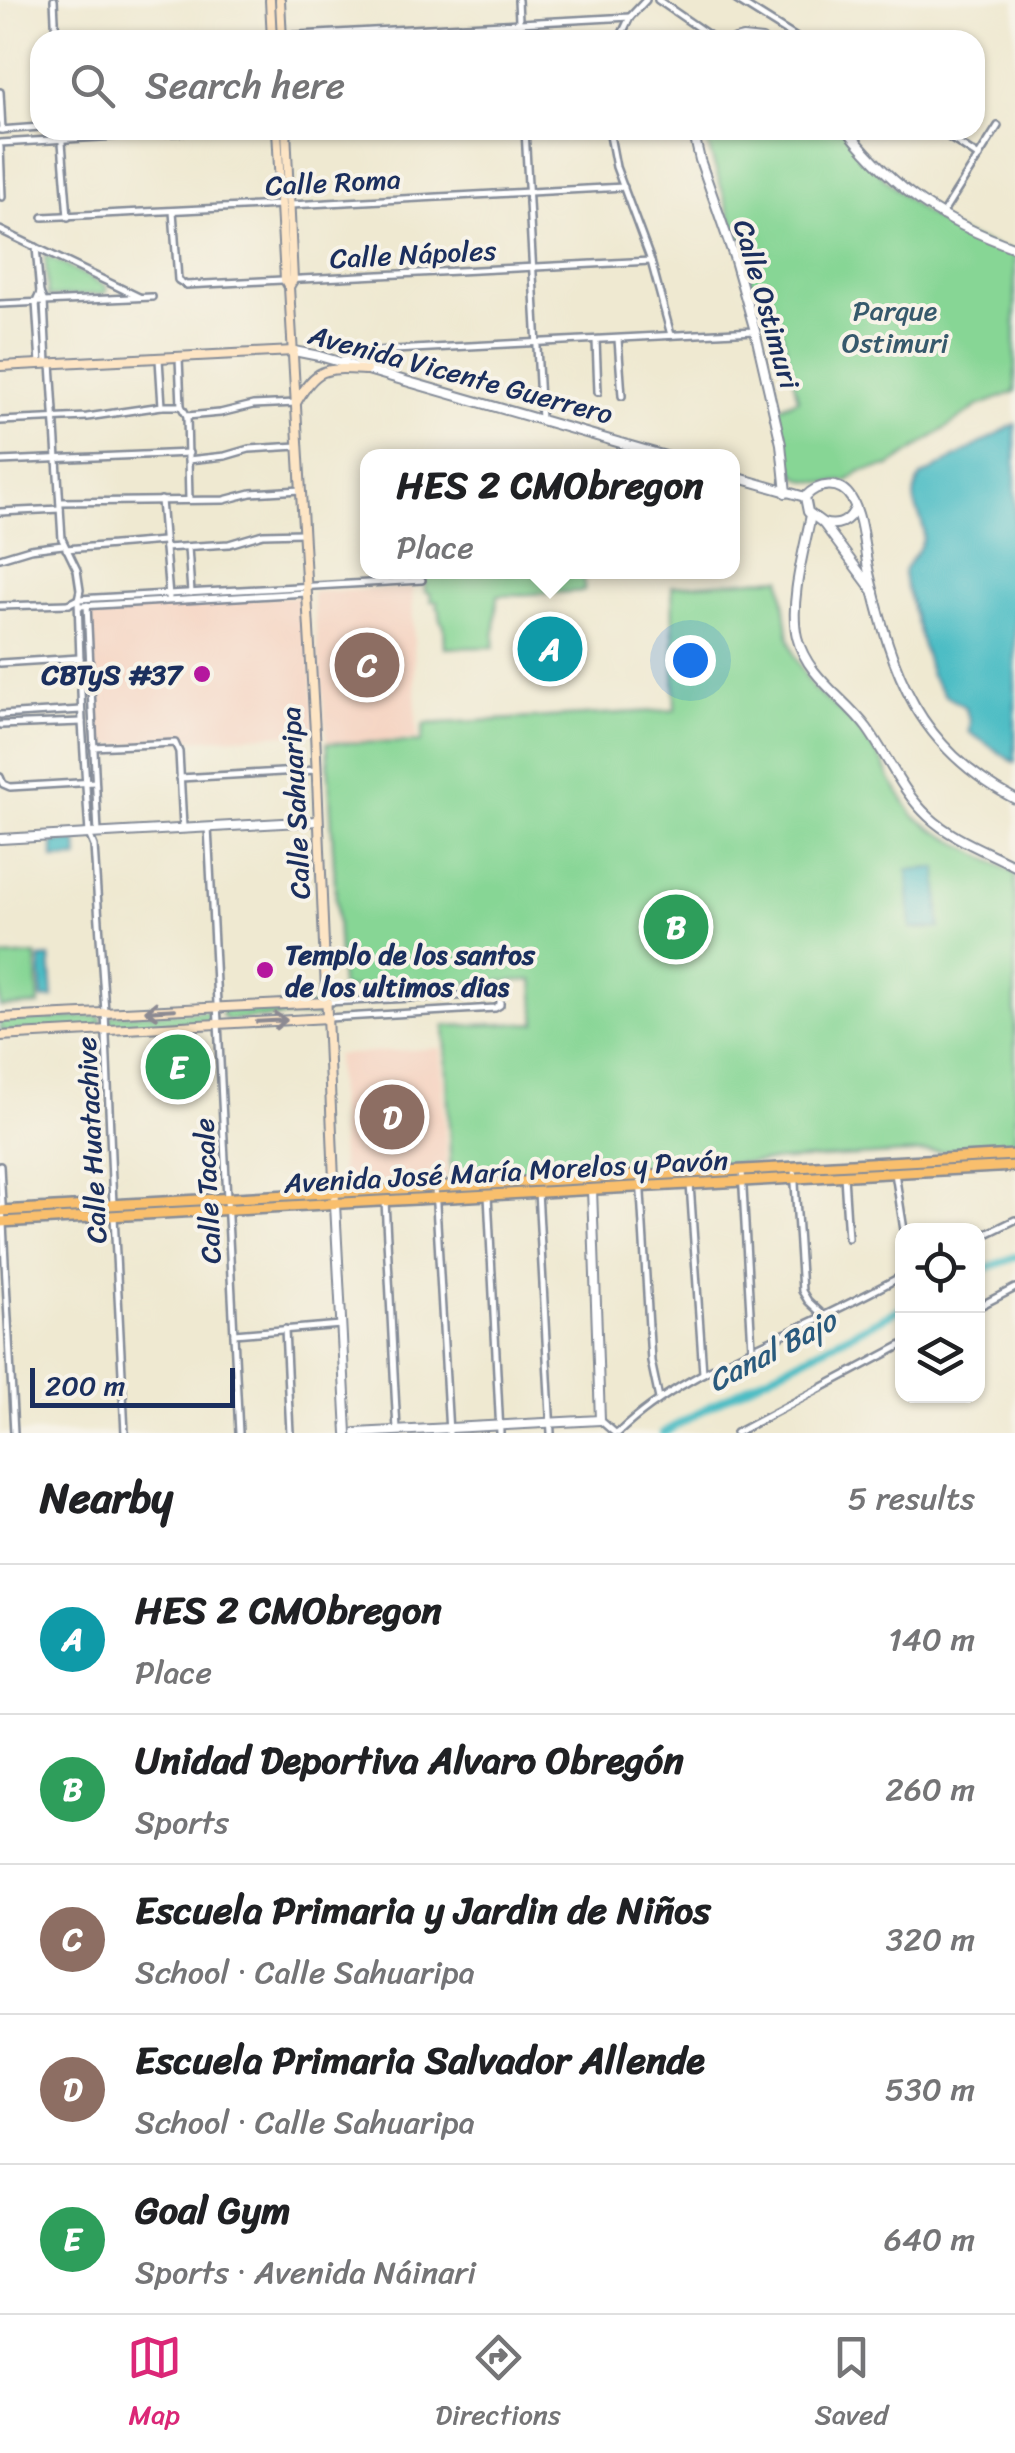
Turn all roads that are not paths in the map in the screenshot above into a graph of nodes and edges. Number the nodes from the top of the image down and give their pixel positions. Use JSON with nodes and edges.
{"nodes":[{"id":1,"x":54,"y":0,"type":"edge"},
{"id":2,"x":270,"y":0,"type":"edge"},
{"id":3,"x":280,"y":0,"type":"edge"},
{"id":4,"x":518,"y":0,"type":"edge"},
{"id":5,"x":646,"y":0,"type":"edge"},
{"id":6,"x":658,"y":0,"type":"edge"},
{"id":7,"x":736,"y":0,"type":"edge"},
{"id":8,"x":630,"y":17,"type":"junction"},
{"id":9,"x":519,"y":24,"type":"junction"},
{"id":10,"x":56,"y":30,"type":"edge"},
{"id":11,"x":276,"y":30,"type":"edge"},
{"id":12,"x":278,"y":30,"type":"edge"},
{"id":13,"x":415,"y":30,"type":"edge"},
{"id":14,"x":519,"y":30,"type":"edge"},
{"id":15,"x":623,"y":30,"type":"edge"},
{"id":16,"x":702,"y":30,"type":"edge"},
{"id":17,"x":782,"y":30,"type":"edge"},
{"id":18,"x":0,"y":92,"type":"edge"},
{"id":19,"x":998,"y":126,"type":"dead end"},
{"id":20,"x":30,"y":128,"type":"edge"},
{"id":21,"x":1,"y":130,"type":"edge"},
{"id":22,"x":51,"y":140,"type":"edge"},
{"id":23,"x":61,"y":140,"type":"edge"},
{"id":24,"x":278,"y":140,"type":"edge"},
{"id":25,"x":286,"y":140,"type":"edge"},
{"id":26,"x":526,"y":140,"type":"edge"},
{"id":27,"x":611,"y":140,"type":"edge"},
{"id":28,"x":696,"y":140,"type":"edge"},
{"id":29,"x":856,"y":140,"type":"edge"},
{"id":30,"x":953,"y":140,"type":"edge"},
{"id":31,"x":0,"y":145,"type":"edge"},
{"id":32,"x":979,"y":157,"type":"junction"},
{"id":33,"x":624,"y":187,"type":"junction"},
{"id":34,"x":529,"y":192,"type":"junction"},
{"id":35,"x":2,"y":197,"type":"edge"},
{"id":36,"x":285,"y":205,"type":"junction"},
{"id":37,"x":173,"y":211,"type":"junction"},
{"id":38,"x":942,"y":216,"type":"junction"},
{"id":39,"x":44,"y":217,"type":"dead end"},
{"id":40,"x":68,"y":217,"type":"junction"},
{"id":41,"x":0,"y":230,"type":"edge"},
{"id":42,"x":36,"y":247,"type":"junction"},
{"id":43,"x":1015,"y":248,"type":"edge"},
{"id":44,"x":651,"y":261,"type":"junction"},
{"id":45,"x":533,"y":268,"type":"junction"},
{"id":46,"x":289,"y":282,"type":"junction"},
{"id":47,"x":152,"y":297,"type":"dead end"},
{"id":48,"x":139,"y":298,"type":"junction"},
{"id":49,"x":40,"y":302,"type":"junction"},
{"id":50,"x":0,"y":304,"type":"edge"},
{"id":51,"x":755,"y":331,"type":"junction"},
{"id":52,"x":671,"y":336,"type":"junction"},
{"id":53,"x":618,"y":338,"type":"junction"},
{"id":54,"x":596,"y":340,"type":"junction"},
{"id":55,"x":537,"y":343,"type":"junction"},
{"id":56,"x":294,"y":351,"type":"junction"},
{"id":57,"x":179,"y":358,"type":"junction"},
{"id":58,"x":160,"y":359,"type":"junction"},
{"id":59,"x":340,"y":362,"type":"junction"},
{"id":60,"x":46,"y":363,"type":"junction"},
{"id":61,"x":0,"y":366,"type":"edge"},
{"id":62,"x":366,"y":370,"type":"junction"},
{"id":63,"x":598,"y":392,"type":"dead end"},
{"id":64,"x":622,"y":396,"type":"dead end"},
{"id":65,"x":296,"y":402,"type":"junction"},
{"id":66,"x":162,"y":406,"type":"junction"},
{"id":67,"x":181,"y":406,"type":"junction"},
{"id":68,"x":187,"y":416,"type":"junction"},
{"id":69,"x":54,"y":418,"type":"junction"},
{"id":70,"x":541,"y":419,"type":"junction"},
{"id":71,"x":0,"y":421,"type":"edge"},
{"id":72,"x":298,"y":446,"type":"junction"},
{"id":73,"x":645,"y":449,"type":"edge"},
{"id":74,"x":189,"y":456,"type":"junction"},
{"id":75,"x":56,"y":458,"type":"junction"},
{"id":76,"x":0,"y":461,"type":"edge"},
{"id":77,"x":740,"y":479,"type":"edge"},
{"id":78,"x":300,"y":490,"type":"junction"},
{"id":79,"x":786,"y":493,"type":"junction"},
{"id":80,"x":806,"y":497,"type":"junction"},
{"id":81,"x":161,"y":500,"type":"junction"},
{"id":82,"x":189,"y":500,"type":"junction"},
{"id":83,"x":60,"y":506,"type":"junction"},
{"id":84,"x":855,"y":508,"type":"junction"},
{"id":85,"x":0,"y":512,"type":"edge"},
{"id":86,"x":811,"y":516,"type":"junction"},
{"id":87,"x":822,"y":523,"type":"junction"},
{"id":88,"x":302,"y":533,"type":"junction"},
{"id":89,"x":164,"y":544,"type":"junction"},
{"id":90,"x":188,"y":546,"type":"junction"},
{"id":91,"x":64,"y":547,"type":"junction"},
{"id":92,"x":0,"y":558,"type":"edge"},
{"id":93,"x":422,"y":580,"type":"dead end"},
{"id":94,"x":80,"y":590,"type":"junction"},
{"id":95,"x":306,"y":590,"type":"junction"},
{"id":96,"x":874,"y":592,"type":"junction"},
{"id":97,"x":191,"y":593,"type":"junction"},
{"id":98,"x":168,"y":594,"type":"junction"},
{"id":99,"x":192,"y":601,"type":"junction"},
{"id":100,"x":87,"y":602,"type":"junction"},
{"id":101,"x":169,"y":602,"type":"junction"},
{"id":102,"x":78,"y":603,"type":"junction"},
{"id":103,"x":0,"y":606,"type":"edge"},
{"id":104,"x":80,"y":658,"type":"junction"},
{"id":105,"x":0,"y":663,"type":"edge"},
{"id":106,"x":81,"y":710,"type":"junction"},
{"id":107,"x":0,"y":715,"type":"edge"},
{"id":108,"x":82,"y":722,"type":"junction"},
{"id":109,"x":0,"y":726,"type":"edge"},
{"id":110,"x":93,"y":747,"type":"junction"},
{"id":111,"x":316,"y":770,"type":"junction"},
{"id":112,"x":0,"y":778,"type":"edge"},
{"id":113,"x":180,"y":778,"type":"junction"},
{"id":114,"x":95,"y":782,"type":"junction"},
{"id":115,"x":85,"y":783,"type":"junction"},
{"id":116,"x":1015,"y":799,"type":"edge"},
{"id":117,"x":318,"y":822,"type":"junction"},
{"id":118,"x":208,"y":827,"type":"junction"},
{"id":119,"x":183,"y":828,"type":"junction"},
{"id":120,"x":94,"y":833,"type":"junction"},
{"id":121,"x":0,"y":839,"type":"edge"},
{"id":122,"x":1015,"y":866,"type":"edge"},
{"id":123,"x":327,"y":1002,"type":"junction"},
{"id":124,"x":218,"y":1006,"type":"junction"},
{"id":125,"x":105,"y":1012,"type":"junction"},
{"id":126,"x":0,"y":1018,"type":"edge"},
{"id":127,"x":328,"y":1018,"type":"junction"},
{"id":128,"x":218,"y":1024,"type":"junction"},
{"id":129,"x":106,"y":1030,"type":"junction"},
{"id":130,"x":0,"y":1036,"type":"edge"},
{"id":131,"x":1015,"y":1155,"type":"edge"},
{"id":132,"x":947,"y":1165,"type":"junction"},
{"id":133,"x":0,"y":1166,"type":"edge"},
{"id":134,"x":1015,"y":1166,"type":"edge"},
{"id":135,"x":844,"y":1171,"type":"junction"},
{"id":136,"x":894,"y":1173,"type":"junction"},
{"id":137,"x":795,"y":1174,"type":"junction"},
{"id":138,"x":742,"y":1176,"type":"junction"},
{"id":139,"x":641,"y":1181,"type":"junction"},
{"id":140,"x":690,"y":1184,"type":"junction"},
{"id":141,"x":538,"y":1187,"type":"junction"},
{"id":142,"x":592,"y":1189,"type":"junction"},
{"id":143,"x":436,"y":1192,"type":"junction"},
{"id":144,"x":488,"y":1195,"type":"junction"},
{"id":145,"x":334,"y":1198,"type":"junction"},
{"id":146,"x":385,"y":1201,"type":"junction"},
{"id":147,"x":228,"y":1204,"type":"junction"},
{"id":148,"x":113,"y":1210,"type":"junction"},
{"id":149,"x":1,"y":1216,"type":"edge"},
{"id":150,"x":1015,"y":1220,"type":"edge"},
{"id":151,"x":903,"y":1223,"type":"edge"},
{"id":152,"x":985,"y":1235,"type":"edge"},
{"id":153,"x":848,"y":1238,"type":"dead end"},
{"id":154,"x":895,"y":1280,"type":"edge"},
{"id":155,"x":1015,"y":1288,"type":"edge"},
{"id":156,"x":985,"y":1303,"type":"edge"},
{"id":157,"x":824,"y":1316,"type":"junction"},
{"id":158,"x":342,"y":1325,"type":"junction"},
{"id":159,"x":285,"y":1329,"type":"junction"},
{"id":160,"x":234,"y":1334,"type":"junction"},
{"id":161,"x":0,"y":1346,"type":"edge"},
{"id":162,"x":8,"y":1346,"type":"junction"},
{"id":163,"x":752,"y":1350,"type":"junction"},
{"id":164,"x":895,"y":1350,"type":"edge"},
{"id":165,"x":702,"y":1373,"type":"junction"},
{"id":166,"x":659,"y":1400,"type":"junction"},
{"id":167,"x":600,"y":1420,"type":"junction"},
{"id":168,"x":550,"y":1428,"type":"edge"},
{"id":169,"x":500,"y":1429,"type":"edge"},
{"id":170,"x":449,"y":1431,"type":"edge"},
{"id":171,"x":398,"y":1432,"type":"edge"},
{"id":172,"x":14,"y":1433,"type":"edge"},
{"id":173,"x":125,"y":1433,"type":"edge"},
{"id":174,"x":240,"y":1433,"type":"edge"},
{"id":175,"x":290,"y":1433,"type":"edge"},
{"id":176,"x":347,"y":1433,"type":"edge"},
{"id":177,"x":356,"y":1433,"type":"edge"},
{"id":178,"x":616,"y":1433,"type":"edge"},
{"id":179,"x":736,"y":1433,"type":"edge"}],
"edges":[{"from":1,"to":10,"type":"street"},
{"from":2,"to":11,"type":"main road"},
{"from":3,"to":12,"type":"main road"},
{"from":4,"to":9,"type":"street"},
{"from":5,"to":8,"type":"street"},
{"from":6,"to":16,"type":"street"},
{"from":7,"to":17,"type":"street"},
{"from":8,"to":9,"type":"street"},
{"from":8,"to":15,"type":"street"},
{"from":9,"to":13,"type":"street"},
{"from":9,"to":14,"type":"street"},
{"from":18,"to":21,"type":"street"},
{"from":19,"to":32,"type":"street"},
{"from":20,"to":21,"type":"street"},
{"from":22,"to":31,"type":"street"},
{"from":23,"to":40,"type":"street"},
{"from":24,"to":36,"type":"main road"},
{"from":25,"to":36,"type":"main road"},
{"from":26,"to":34,"type":"street"},
{"from":27,"to":33,"type":"street"},
{"from":28,"to":51,"type":"street","name":"Calle Ostimuri"},
{"from":29,"to":38,"type":"street"},
{"from":30,"to":32,"type":"street"},
{"from":31,"to":35,"type":"street"},
{"from":32,"to":38,"type":"street"},
{"from":33,"to":34,"type":"street","name":"Calle Roma"},
{"from":33,"to":44,"type":"street"},
{"from":34,"to":36,"type":"street","name":"Calle Roma"},
{"from":34,"to":45,"type":"street"},
{"from":36,"to":37,"type":"street","name":"Calle Roma"},
{"from":36,"to":46,"type":"main road","name":"Calle Sahuaripa"},
{"from":37,"to":40,"type":"street","name":"Calle Roma"},
{"from":37,"to":46,"type":"street","name":"Calle Nápoles"},
{"from":38,"to":43,"type":"street"},
{"from":39,"to":40,"type":"street","name":"Calle Roma"},
{"from":41,"to":42,"type":"street"},
{"from":42,"to":48,"type":"street"},
{"from":42,"to":49,"type":"street"},
{"from":44,"to":45,"type":"street","name":"Calle Nápoles"},
{"from":44,"to":52,"type":"street"},
{"from":45,"to":46,"type":"street","name":"Calle Nápoles"},
{"from":45,"to":55,"type":"street"},
{"from":46,"to":56,"type":"main road","name":"Calle Sahuaripa"},
{"from":47,"to":48,"type":"street"},
{"from":48,"to":49,"type":"street"},
{"from":49,"to":50,"type":"street"},
{"from":49,"to":60,"type":"street"},
{"from":51,"to":52,"type":"street"},
{"from":51,"to":79,"type":"street","name":"Calle Ostimuri"},
{"from":52,"to":53,"type":"street"},
{"from":53,"to":54,"type":"street"},
{"from":53,"to":64,"type":"street"},
{"from":54,"to":55,"type":"street"},
{"from":54,"to":63,"type":"street"},
{"from":55,"to":59,"type":"street"},
{"from":55,"to":70,"type":"street"},
{"from":56,"to":57,"type":"main road","name":"Avenida Vicente Guerrero"},
{"from":56,"to":59,"type":"street","name":"Avenida Vicente Guerrero"},
{"from":56,"to":65,"type":"main road","name":"Calle Sahuaripa"},
{"from":57,"to":58,"type":"main road","name":"Avenida Vicente Guerrero"},
{"from":57,"to":67,"type":"street"},
{"from":58,"to":60,"type":"main road","name":"Avenida Vicente Guerrero"},
{"from":58,"to":66,"type":"street"},
{"from":59,"to":62,"type":"street","name":"Avenida Vicente Guerrero"},
{"from":60,"to":61,"type":"main road","name":"Avenida Vicente Guerrero"},
{"from":60,"to":69,"type":"street"},
{"from":62,"to":65,"type":"main road"},
{"from":62,"to":70,"type":"street","name":"Avenida Vicente Guerrero"},
{"from":65,"to":68,"type":"street"},
{"from":65,"to":72,"type":"main road","name":"Calle Sahuaripa"},
{"from":66,"to":67,"type":"street"},
{"from":66,"to":69,"type":"street"},
{"from":67,"to":68,"type":"street"},
{"from":68,"to":74,"type":"street"},
{"from":69,"to":71,"type":"street"},
{"from":69,"to":75,"type":"street"},
{"from":70,"to":73,"type":"street","name":"Avenida Vicente Guerrero"},
{"from":72,"to":74,"type":"street"},
{"from":72,"to":78,"type":"main road","name":"Calle Sahuaripa"},
{"from":74,"to":75,"type":"street"},
{"from":74,"to":82,"type":"street"},
{"from":75,"to":76,"type":"street"},
{"from":75,"to":83,"type":"street"},
{"from":77,"to":79,"type":"street"},
{"from":78,"to":82,"type":"street"},
{"from":78,"to":88,"type":"main road","name":"Calle Sahuaripa"},
{"from":79,"to":80,"type":"street"},
{"from":80,"to":84,"type":"street"},
{"from":80,"to":86,"type":"street"},
{"from":81,"to":82,"type":"street"},
{"from":81,"to":83,"type":"street"},
{"from":81,"to":89,"type":"street"},
{"from":83,"to":85,"type":"street"},
{"from":83,"to":91,"type":"street"},
{"from":84,"to":87,"type":"street"},
{"from":84,"to":96,"type":"street"},
{"from":86,"to":87,"type":"street"},
{"from":86,"to":122,"type":"street"},
{"from":87,"to":96,"type":"street"},
{"from":88,"to":90,"type":"street"},
{"from":88,"to":95,"type":"main road","name":"Calle Sahuaripa"},
{"from":89,"to":90,"type":"street"},
{"from":89,"to":91,"type":"street"},
{"from":89,"to":98,"type":"street"},
{"from":90,"to":97,"type":"street"},
{"from":91,"to":92,"type":"street"},
{"from":91,"to":94,"type":"street"},
{"from":93,"to":95,"type":"street"},
{"from":94,"to":100,"type":"street"},
{"from":94,"to":102,"type":"street","name":"Calle Huatachive"},
{"from":95,"to":97,"type":"street"},
{"from":95,"to":99,"type":"street"},
{"from":95,"to":111,"type":"main road","name":"Calle Sahuaripa"},
{"from":96,"to":116,"type":"street"},
{"from":97,"to":98,"type":"street"},
{"from":97,"to":99,"type":"street"},
{"from":98,"to":100,"type":"street"},
{"from":98,"to":101,"type":"street"},
{"from":99,"to":101,"type":"street"},
{"from":100,"to":101,"type":"street"},
{"from":100,"to":102,"type":"street"},
{"from":100,"to":110,"type":"street","name":"Calle Huatachive"},
{"from":102,"to":103,"type":"street"},
{"from":102,"to":104,"type":"street","name":"Calle Huatachive"},
{"from":104,"to":105,"type":"street"},
{"from":104,"to":106,"type":"street","name":"Calle Huatachive"},
{"from":106,"to":107,"type":"street"},
{"from":106,"to":108,"type":"street","name":"Calle Huatachive"},
{"from":108,"to":109,"type":"street"},
{"from":108,"to":115,"type":"street","name":"Calle Huatachive"},
{"from":110,"to":113,"type":"street"},
{"from":110,"to":114,"type":"street","name":"Calle Huatachive"},
{"from":111,"to":113,"type":"street"},
{"from":111,"to":117,"type":"main road","name":"Calle Sahuaripa"},
{"from":112,"to":115,"type":"street"},
{"from":113,"to":119,"type":"street"},
{"from":114,"to":115,"type":"street"},
{"from":114,"to":120,"type":"street","name":"Calle Huatachive"},
{"from":115,"to":120,"type":"street","name":"Calle Huatachive"},
{"from":117,"to":118,"type":"street"},
{"from":117,"to":123,"type":"main road","name":"Calle Sahuaripa"},
{"from":118,"to":119,"type":"street"},
{"from":118,"to":124,"type":"street","name":"Calle Tacale"},
{"from":119,"to":120,"type":"street"},
{"from":120,"to":121,"type":"street"},
{"from":120,"to":125,"type":"street","name":"Calle Huatachive"},
{"from":123,"to":124,"type":"main road"},
{"from":123,"to":127,"type":"main road","name":"Calle Sahuaripa"},
{"from":123,"to":127,"type":"street"},
{"from":124,"to":125,"type":"main road","one_way":true},
{"from":124,"to":128,"type":"street","name":"Calle Tacale"},
{"from":125,"to":126,"type":"main road"},
{"from":125,"to":129,"type":"street","name":"Calle Huatachive"},
{"from":128,"to":127,"type":"main road","one_way":true},
{"from":127,"to":145,"type":"main road","name":"Calle Sahuaripa"},
{"from":128,"to":129,"type":"main road"},
{"from":128,"to":147,"type":"street","name":"Calle Tacale"},
{"from":129,"to":130,"type":"main road"},
{"from":129,"to":148,"type":"street","name":"Calle Huatachive"},
{"from":131,"to":132,"type":"main road","name":"Avenida José María Morelos y Pavón"},
{"from":132,"to":134,"type":"main road","name":"Avenida José María Morelos y Pavón"},
{"from":132,"to":135,"type":"main road","name":"Avenida José María Morelos y Pavón"},
{"from":132,"to":136,"type":"main road","name":"Avenida José María Morelos y Pavón"},
{"from":133,"to":149,"type":"street"},
{"from":135,"to":136,"type":"main road","name":"Avenida José María Morelos y Pavón"},
{"from":135,"to":137,"type":"main road","name":"Avenida José María Morelos y Pavón"},
{"from":135,"to":153,"type":"street"},
{"from":136,"to":151,"type":"street"},
{"from":137,"to":138,"type":"main road","name":"Avenida José María Morelos y Pavón"},
{"from":137,"to":157,"type":"street"},
{"from":138,"to":139,"type":"main road","name":"Avenida José María Morelos y Pavón"},
{"from":138,"to":140,"type":"main road","name":"Avenida José María Morelos y Pavón"},
{"from":138,"to":163,"type":"street"},
{"from":139,"to":140,"type":"main road","name":"Avenida José María Morelos y Pavón"},
{"from":139,"to":141,"type":"main road","name":"Avenida José María Morelos y Pavón"},
{"from":139,"to":142,"type":"main road","name":"Avenida José María Morelos y Pavón"},
{"from":139,"to":166,"type":"street"},
{"from":140,"to":165,"type":"street"},
{"from":141,"to":142,"type":"main road","name":"Avenida José María Morelos y Pavón"},
{"from":141,"to":143,"type":"main road","name":"Avenida José María Morelos y Pavón"},
{"from":141,"to":144,"type":"main road","name":"Avenida José María Morelos y Pavón"},
{"from":141,"to":168,"type":"street"},
{"from":142,"to":167,"type":"street"},
{"from":143,"to":144,"type":"main road","name":"Avenida José María Morelos y Pavón"},
{"from":143,"to":145,"type":"main road","name":"Avenida José María Morelos y Pavón"},
{"from":143,"to":146,"type":"main road","name":"Avenida José María Morelos y Pavón"},
{"from":143,"to":170,"type":"street"},
{"from":144,"to":169,"type":"street"},
{"from":145,"to":146,"type":"main road","name":"Avenida José María Morelos y Pavón"},
{"from":145,"to":147,"type":"main road","name":"Avenida José María Morelos y Pavón"},
{"from":145,"to":158,"type":"street","name":"Calle Sahuaripa"},
{"from":146,"to":171,"type":"street"},
{"from":147,"to":148,"type":"main road","name":"Avenida José María Morelos y Pavón"},
{"from":147,"to":160,"type":"street","name":"Calle Tacale"},
{"from":148,"to":149,"type":"main road","name":"Avenida José María Morelos y Pavón"},
{"from":148,"to":173,"type":"street","name":"Calle Huatachive"},
{"from":149,"to":162,"type":"street"},
{"from":150,"to":152,"type":"street"},
{"from":154,"to":157,"type":"street"},
{"from":155,"to":156,"type":"street"},
{"from":157,"to":163,"type":"street"},
{"from":158,"to":159,"type":"street"},
{"from":158,"to":176,"type":"street","name":"Calle Sahuaripa"},
{"from":159,"to":160,"type":"street"},
{"from":159,"to":175,"type":"street"},
{"from":160,"to":174,"type":"street","name":"Calle Tacale"},
{"from":161,"to":162,"type":"street"},
{"from":162,"to":172,"type":"street"},
{"from":163,"to":165,"type":"street"},
{"from":164,"to":179,"type":"street"},
{"from":165,"to":166,"type":"street"},
{"from":166,"to":178,"type":"street"},
{"from":167,"to":168,"type":"street"},
{"from":167,"to":178,"type":"street"},
{"from":168,"to":169,"type":"street"},
{"from":169,"to":170,"type":"street"},
{"from":170,"to":171,"type":"street"},
{"from":171,"to":177,"type":"street"}]}
